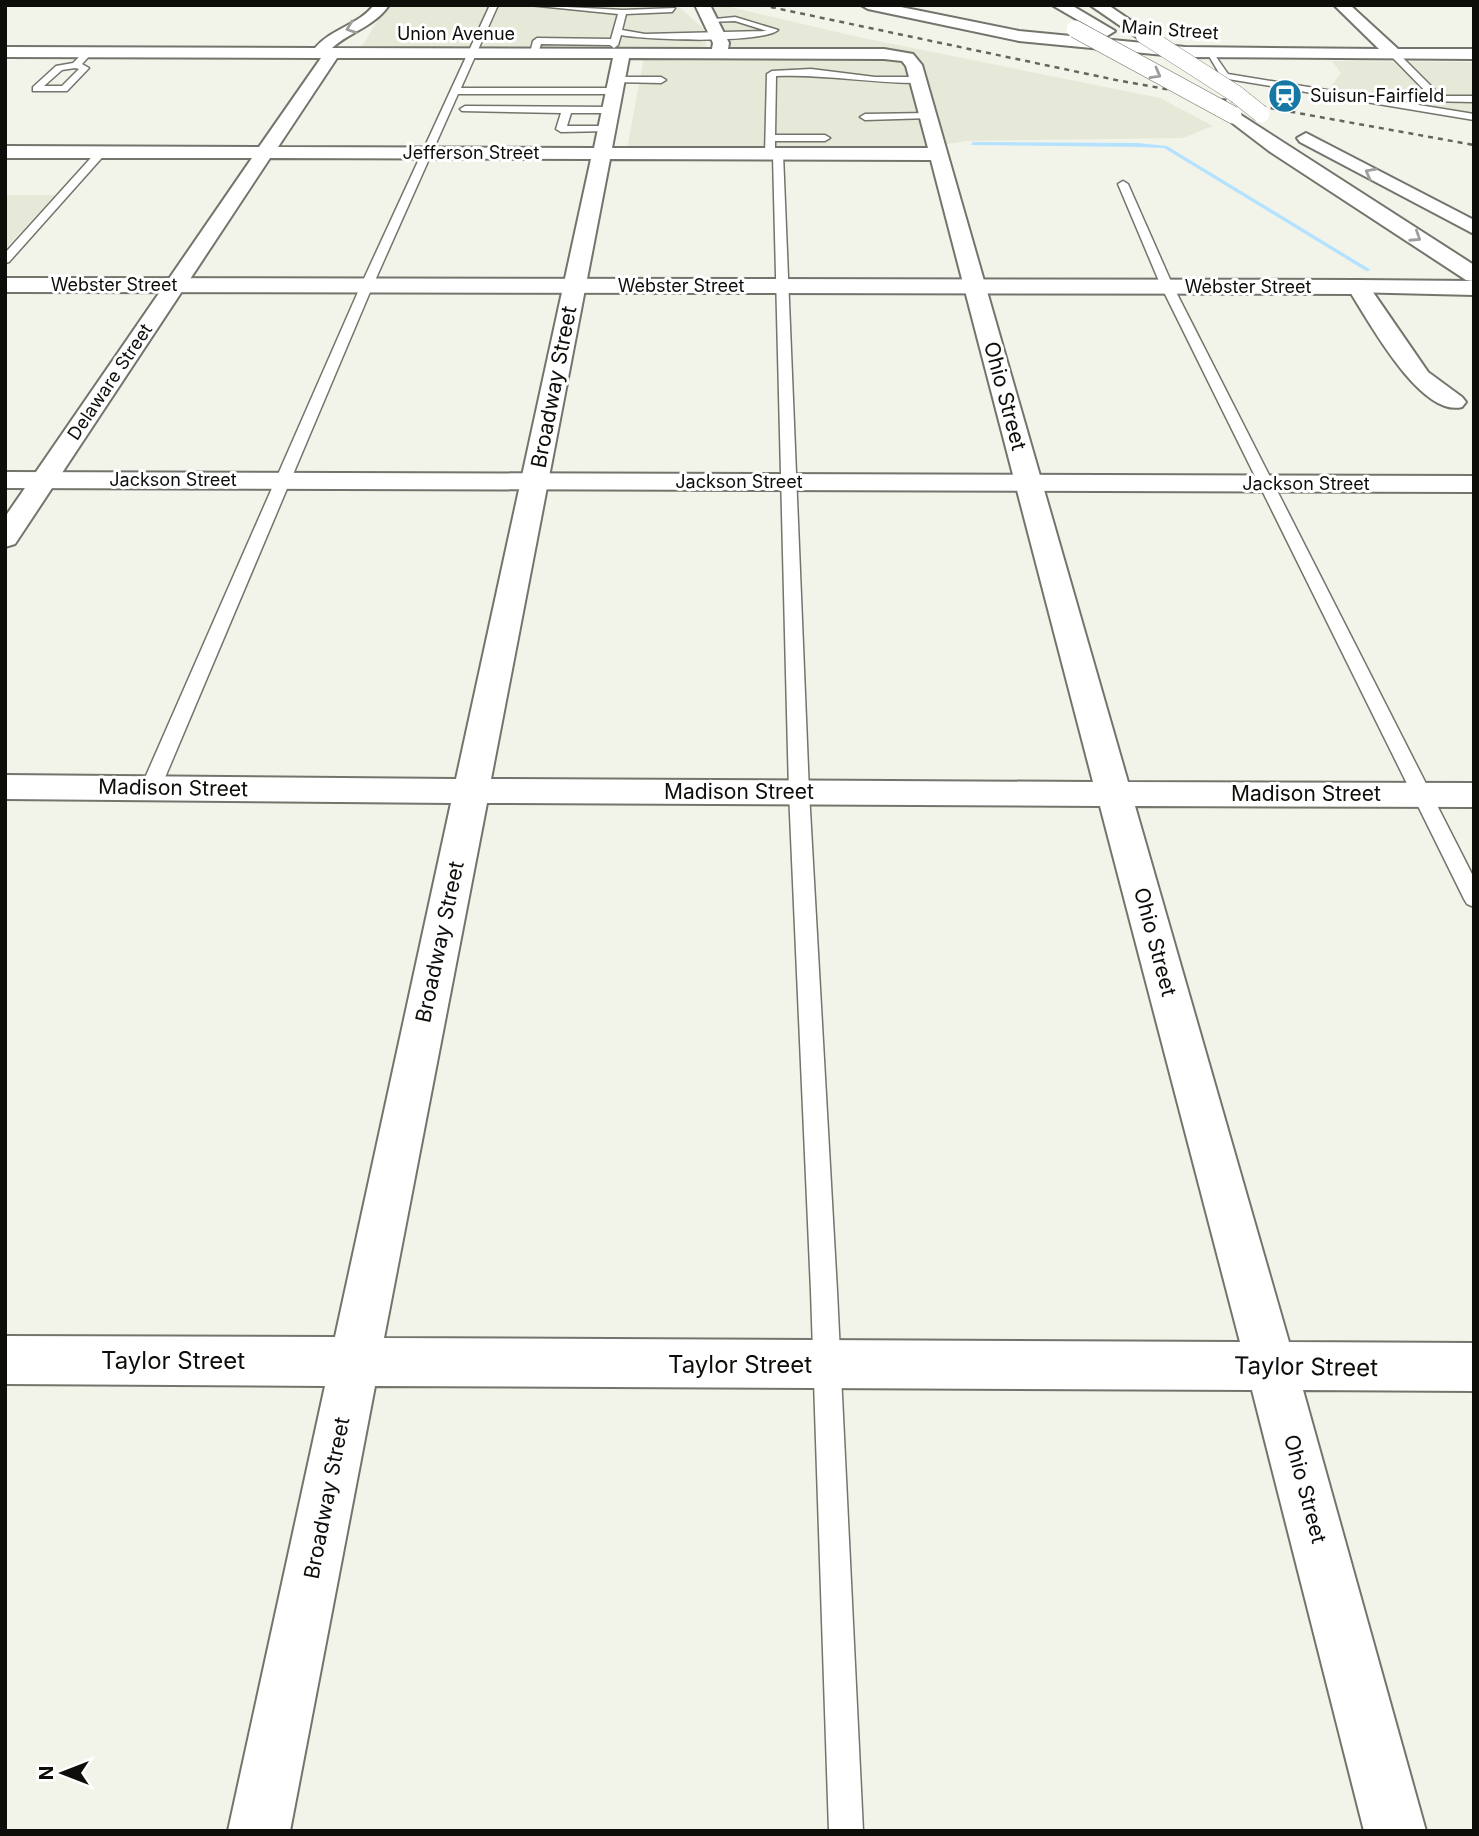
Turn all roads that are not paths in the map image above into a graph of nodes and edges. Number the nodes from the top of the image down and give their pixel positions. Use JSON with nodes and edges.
{"nodes":[{"id":1,"x":383,"y":5,"type":"edge"},
{"id":2,"x":494,"y":5,"type":"edge"},
{"id":3,"x":533,"y":5,"type":"edge"},
{"id":4,"x":867,"y":5,"type":"edge"},
{"id":5,"x":1059,"y":5,"type":"edge"},
{"id":6,"x":1097,"y":5,"type":"edge"},
{"id":7,"x":1341,"y":5,"type":"edge"},
{"id":8,"x":673,"y":10,"type":"dead end"},
{"id":9,"x":1044,"y":11,"type":"dead end"},
{"id":10,"x":624,"y":12,"type":"junction"},
{"id":11,"x":706,"y":12,"type":"edge"},
{"id":12,"x":717,"y":36,"type":"junction"},
{"id":13,"x":645,"y":37,"type":"junction"},
{"id":14,"x":616,"y":45,"type":"junction"},
{"id":15,"x":5,"y":52,"type":"edge"},
{"id":16,"x":89,"y":52,"type":"junction"},
{"id":17,"x":325,"y":53,"type":"junction"},
{"id":18,"x":473,"y":53,"type":"junction"},
{"id":19,"x":1209,"y":53,"type":"junction"},
{"id":20,"x":651,"y":54,"type":"junction"},
{"id":21,"x":720,"y":54,"type":"junction"},
{"id":22,"x":829,"y":54,"type":"junction"},
{"id":23,"x":1394,"y":54,"type":"junction"},
{"id":24,"x":1474,"y":54,"type":"edge"},
{"id":25,"x":76,"y":65,"type":"junction"},
{"id":26,"x":829,"y":74,"type":"junction"},
{"id":27,"x":661,"y":80,"type":"dead end"},
{"id":28,"x":918,"y":84,"type":"junction"},
{"id":29,"x":615,"y":85,"type":"junction"},
{"id":30,"x":455,"y":91,"type":"junction"},
{"id":31,"x":1356,"y":99,"type":"junction"},
{"id":32,"x":1438,"y":99,"type":"junction"},
{"id":33,"x":1474,"y":99,"type":"edge"},
{"id":34,"x":465,"y":109,"type":"dead end"},
{"id":35,"x":567,"y":110,"type":"junction"},
{"id":36,"x":610,"y":110,"type":"junction"},
{"id":37,"x":865,"y":117,"type":"dead end"},
{"id":38,"x":1474,"y":117,"type":"edge"},
{"id":39,"x":1273,"y":120,"type":"junction"},
{"id":40,"x":1474,"y":128,"type":"edge"},
{"id":41,"x":825,"y":138,"type":"dead end"},
{"id":42,"x":603,"y":141,"type":"junction"},
{"id":43,"x":773,"y":148,"type":"junction"},
{"id":44,"x":5,"y":152,"type":"edge"},
{"id":45,"x":102,"y":152,"type":"junction"},
{"id":46,"x":265,"y":152,"type":"junction"},
{"id":47,"x":428,"y":153,"type":"junction"},
{"id":48,"x":938,"y":154,"type":"junction"},
{"id":49,"x":1123,"y":184,"type":"dead end"},
{"id":50,"x":5,"y":235,"type":"edge"},
{"id":51,"x":27,"y":235,"type":"junction"},
{"id":52,"x":1462,"y":243,"type":"edge"},
{"id":53,"x":5,"y":260,"type":"edge"},
{"id":54,"x":1474,"y":275,"type":"edge"},
{"id":55,"x":5,"y":285,"type":"edge"},
{"id":56,"x":175,"y":285,"type":"junction"},
{"id":57,"x":367,"y":285,"type":"junction"},
{"id":58,"x":574,"y":286,"type":"junction"},
{"id":59,"x":780,"y":286,"type":"junction"},
{"id":60,"x":974,"y":286,"type":"junction"},
{"id":61,"x":1167,"y":286,"type":"junction"},
{"id":62,"x":1358,"y":287,"type":"junction"},
{"id":63,"x":1474,"y":288,"type":"edge"},
{"id":64,"x":1453,"y":402,"type":"dead end"},
{"id":65,"x":5,"y":480,"type":"edge"},
{"id":66,"x":45,"y":480,"type":"junction"},
{"id":67,"x":283,"y":480,"type":"junction"},
{"id":68,"x":534,"y":482,"type":"junction"},
{"id":69,"x":787,"y":482,"type":"junction"},
{"id":70,"x":1029,"y":483,"type":"junction"},
{"id":71,"x":1266,"y":484,"type":"junction"},
{"id":72,"x":1474,"y":484,"type":"edge"},
{"id":73,"x":5,"y":538,"type":"edge"},
{"id":74,"x":5,"y":787,"type":"edge"},
{"id":75,"x":152,"y":787,"type":"junction"},
{"id":76,"x":471,"y":791,"type":"junction"},
{"id":77,"x":799,"y":792,"type":"junction"},
{"id":78,"x":1114,"y":794,"type":"junction"},
{"id":79,"x":1421,"y":795,"type":"junction"},
{"id":80,"x":1474,"y":795,"type":"edge"},
{"id":81,"x":1474,"y":899,"type":"edge"},
{"id":82,"x":5,"y":1360,"type":"edge"},
{"id":83,"x":354,"y":1363,"type":"junction"},
{"id":84,"x":828,"y":1366,"type":"junction"},
{"id":85,"x":1271,"y":1366,"type":"junction"},
{"id":86,"x":1474,"y":1367,"type":"edge"},
{"id":87,"x":259,"y":1831,"type":"edge"},
{"id":88,"x":846,"y":1831,"type":"edge"},
{"id":89,"x":1395,"y":1831,"type":"edge"}],
"edges":[{"from":1,"to":17,"type":"main road","name":"Delaware Street","one_way":true},
{"from":2,"to":18,"type":"lane"},
{"from":3,"to":10,"type":"lane"},
{"from":4,"to":19,"type":"main road","name":"Main Street"},
{"from":5,"to":39,"type":"main road","bridge":true},
{"from":6,"to":39,"type":"main road","bridge":true},
{"from":7,"to":23,"type":"main road"},
{"from":8,"to":10,"type":"lane"},
{"from":9,"to":52,"type":"main road","one_way":true,"bridge":true},
{"from":10,"to":14,"type":"lane"},
{"from":11,"to":12,"type":"main road"},
{"from":11,"to":12,"type":"lane"},
{"from":12,"to":13,"type":"lane"},
{"from":12,"to":21,"type":"main road"},
{"from":13,"to":14,"type":"lane"},
{"from":13,"to":20,"type":"lane"},
{"from":14,"to":18,"type":"main road","name":"Union Avenue"},
{"from":14,"to":20,"type":"main road","name":"Union Avenue"},
{"from":14,"to":29,"type":"main road","name":"Broadway Street"},
{"from":15,"to":16,"type":"main road","name":"Union Avenue"},
{"from":16,"to":17,"type":"main road","name":"Union Avenue"},
{"from":16,"to":25,"type":"lane"},
{"from":17,"to":18,"type":"main road","name":"Union Avenue"},
{"from":17,"to":46,"type":"main road","name":"Delaware Street"},
{"from":18,"to":30,"type":"lane"},
{"from":19,"to":23,"type":"main road","name":"Main Street"},
{"from":19,"to":31,"type":"lane"},
{"from":20,"to":21,"type":"main road","name":"Union Avenue"},
{"from":21,"to":22,"type":"main road","name":"Union Avenue"},
{"from":22,"to":26,"type":"lane"},
{"from":22,"to":28,"type":"main road","name":"Union Avenue"},
{"from":23,"to":24,"type":"main road","name":"Main Street"},
{"from":23,"to":32,"type":"lane"},
{"from":25,"to":25,"type":"lane"},
{"from":26,"to":28,"type":"lane"},
{"from":26,"to":43,"type":"lane"},
{"from":27,"to":29,"type":"lane"},
{"from":28,"to":37,"type":"lane"},
{"from":28,"to":48,"type":"main road","name":"Ohio Street"},
{"from":29,"to":30,"type":"lane"},
{"from":29,"to":36,"type":"main road","name":"Broadway Street"},
{"from":30,"to":47,"type":"lane"},
{"from":31,"to":32,"type":"lane"},
{"from":31,"to":38,"type":"lane"},
{"from":31,"to":40,"type":"lane"},
{"from":32,"to":33,"type":"lane"},
{"from":34,"to":35,"type":"lane"},
{"from":35,"to":36,"type":"lane"},
{"from":35,"to":42,"type":"lane"},
{"from":36,"to":42,"type":"main road","name":"Broadway Street"},
{"from":52,"to":39,"type":"main road","one_way":true},
{"from":41,"to":43,"type":"lane"},
{"from":42,"to":43,"type":"main road","name":"Jefferson Street"},
{"from":42,"to":47,"type":"main road","name":"Jefferson Street"},
{"from":42,"to":58,"type":"main road","name":"Broadway Street"},
{"from":43,"to":48,"type":"main road","name":"Jefferson Street"},
{"from":43,"to":59,"type":"lane"},
{"from":44,"to":45,"type":"main road","name":"Jefferson Street"},
{"from":45,"to":46,"type":"main road","name":"Jefferson Street"},
{"from":45,"to":51,"type":"lane"},
{"from":46,"to":47,"type":"main road","name":"Jefferson Street"},
{"from":46,"to":56,"type":"main road","name":"Delaware Street"},
{"from":47,"to":57,"type":"lane"},
{"from":48,"to":60,"type":"main road","name":"Ohio Street"},
{"from":49,"to":61,"type":"lane"},
{"from":50,"to":51,"type":"lane"},
{"from":51,"to":53,"type":"lane"},
{"from":52,"to":54,"type":"main road"},
{"from":55,"to":56,"type":"main road","name":"Webster Street"},
{"from":56,"to":57,"type":"main road","name":"Webster Street"},
{"from":56,"to":66,"type":"main road","name":"Delaware Street"},
{"from":57,"to":58,"type":"main road","name":"Webster Street"},
{"from":57,"to":67,"type":"lane"},
{"from":58,"to":59,"type":"main road","name":"Webster Street"},
{"from":58,"to":68,"type":"main road","name":"Broadway Street"},
{"from":59,"to":60,"type":"main road","name":"Webster Street"},
{"from":59,"to":69,"type":"lane"},
{"from":60,"to":61,"type":"main road","name":"Webster Street"},
{"from":60,"to":70,"type":"main road","name":"Ohio Street"},
{"from":61,"to":62,"type":"main road","name":"Webster Street"},
{"from":61,"to":71,"type":"lane"},
{"from":62,"to":63,"type":"main road","name":"Webster Street"},
{"from":62,"to":64,"type":"main road"},
{"from":65,"to":66,"type":"main road","name":"Jackson Street"},
{"from":66,"to":67,"type":"main road","name":"Jackson Street"},
{"from":66,"to":73,"type":"main road","name":"Delaware Street"},
{"from":67,"to":68,"type":"main road","name":"Jackson Street"},
{"from":67,"to":75,"type":"lane"},
{"from":68,"to":69,"type":"main road","name":"Jackson Street"},
{"from":68,"to":76,"type":"main road","name":"Broadway Street"},
{"from":69,"to":70,"type":"main road","name":"Jackson Street"},
{"from":69,"to":77,"type":"lane"},
{"from":70,"to":71,"type":"main road","name":"Jackson Street"},
{"from":70,"to":78,"type":"main road","name":"Ohio Street"},
{"from":71,"to":72,"type":"main road","name":"Jackson Street"},
{"from":71,"to":79,"type":"lane"},
{"from":74,"to":75,"type":"main road","name":"Madison Street"},
{"from":75,"to":76,"type":"main road","name":"Madison Street"},
{"from":76,"to":77,"type":"main road","name":"Madison Street"},
{"from":76,"to":83,"type":"main road","name":"Broadway Street"},
{"from":77,"to":78,"type":"main road","name":"Madison Street"},
{"from":77,"to":84,"type":"lane"},
{"from":78,"to":79,"type":"main road","name":"Madison Street"},
{"from":78,"to":85,"type":"main road","name":"Ohio Street"},
{"from":79,"to":80,"type":"main road","name":"Madison Street"},
{"from":79,"to":81,"type":"lane"},
{"from":82,"to":83,"type":"main road","name":"Taylor Street"},
{"from":83,"to":84,"type":"main road","name":"Taylor Street"},
{"from":83,"to":87,"type":"main road","name":"Broadway Street"},
{"from":84,"to":85,"type":"main road","name":"Taylor Street"},
{"from":84,"to":88,"type":"lane"},
{"from":85,"to":86,"type":"main road","name":"Taylor Street"},
{"from":85,"to":89,"type":"main road","name":"Ohio Street"}]}
